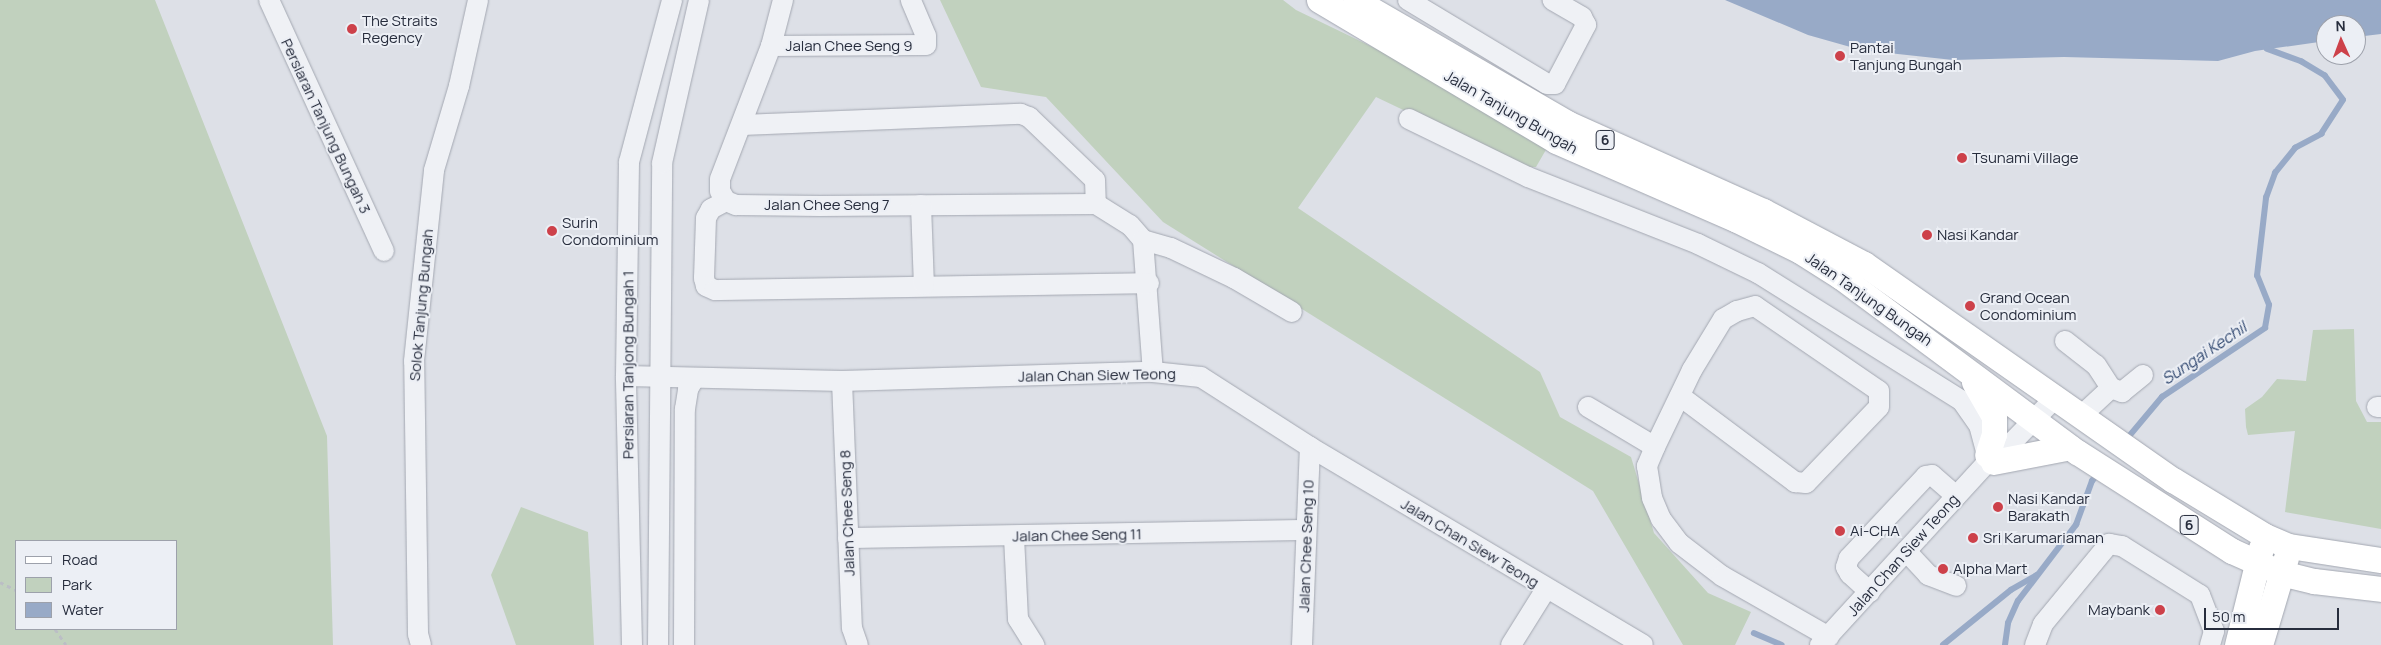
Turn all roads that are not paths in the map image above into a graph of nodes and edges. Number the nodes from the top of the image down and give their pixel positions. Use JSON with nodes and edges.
{"nodes":[{"id":1,"x":269,"y":0,"type":"edge"},
{"id":2,"x":478,"y":0,"type":"edge"},
{"id":3,"x":672,"y":0,"type":"edge"},
{"id":4,"x":699,"y":0,"type":"edge"},
{"id":5,"x":783,"y":0,"type":"edge"},
{"id":6,"x":911,"y":0,"type":"edge"},
{"id":7,"x":1319,"y":0,"type":"edge"},
{"id":8,"x":1355,"y":0,"type":"edge"},
{"id":9,"x":1408,"y":0,"type":"edge"},
{"id":10,"x":1553,"y":0,"type":"edge"},
{"id":11,"x":771,"y":46,"type":"junction"},
{"id":12,"x":1511,"y":76,"type":"junction"},
{"id":13,"x":1409,"y":119,"type":"dead end"},
{"id":14,"x":742,"y":125,"type":"junction"},
{"id":15,"x":726,"y":201,"type":"junction"},
{"id":16,"x":1096,"y":204,"type":"junction"},
{"id":17,"x":921,"y":205,"type":"junction"},
{"id":18,"x":1143,"y":240,"type":"junction"},
{"id":19,"x":384,"y":251,"type":"dead end"},
{"id":20,"x":1149,"y":283,"type":"junction"},
{"id":21,"x":924,"y":285,"type":"junction"},
{"id":22,"x":1292,"y":312,"type":"dead end"},
{"id":23,"x":2065,"y":341,"type":"dead end"},
{"id":24,"x":1959,"y":363,"type":"junction"},
{"id":25,"x":1153,"y":372,"type":"junction"},
{"id":26,"x":2143,"y":375,"type":"dead end"},
{"id":27,"x":626,"y":376,"type":"junction"},
{"id":28,"x":660,"y":376,"type":"junction"},
{"id":29,"x":694,"y":379,"type":"junction"},
{"id":30,"x":842,"y":381,"type":"junction"},
{"id":31,"x":2111,"y":388,"type":"junction"},
{"id":32,"x":2052,"y":394,"type":"junction"},
{"id":33,"x":1680,"y":396,"type":"junction"},
{"id":34,"x":1588,"y":407,"type":"dead end"},
{"id":35,"x":659,"y":409,"type":"junction"},
{"id":36,"x":685,"y":409,"type":"junction"},
{"id":37,"x":2030,"y":418,"type":"junction"},
{"id":38,"x":2090,"y":420,"type":"junction"},
{"id":39,"x":1310,"y":447,"type":"junction"},
{"id":40,"x":1654,"y":447,"type":"junction"},
{"id":41,"x":2074,"y":450,"type":"junction"},
{"id":42,"x":1988,"y":461,"type":"junction"},
{"id":43,"x":1956,"y":496,"type":"junction"},
{"id":44,"x":1305,"y":530,"type":"junction"},
{"id":45,"x":2265,"y":536,"type":"junction"},
{"id":46,"x":1014,"y":537,"type":"junction"},
{"id":47,"x":848,"y":538,"type":"junction"},
{"id":48,"x":2289,"y":546,"type":"junction"},
{"id":49,"x":1906,"y":551,"type":"junction"},
{"id":50,"x":2381,"y":560,"type":"edge"},
{"id":51,"x":2256,"y":564,"type":"junction"},
{"id":52,"x":2281,"y":573,"type":"junction"},
{"id":53,"x":1956,"y":586,"type":"dead end"},
{"id":54,"x":1546,"y":589,"type":"junction"},
{"id":55,"x":2381,"y":589,"type":"edge"},
{"id":56,"x":1870,"y":592,"type":"junction"},
{"id":57,"x":1825,"y":641,"type":"edge"},
{"id":58,"x":421,"y":645,"type":"edge"},
{"id":59,"x":632,"y":645,"type":"edge"},
{"id":60,"x":658,"y":645,"type":"edge"},
{"id":61,"x":684,"y":645,"type":"edge"},
{"id":62,"x":858,"y":645,"type":"edge"},
{"id":63,"x":1034,"y":645,"type":"edge"},
{"id":64,"x":1302,"y":645,"type":"edge"},
{"id":65,"x":1511,"y":645,"type":"edge"},
{"id":66,"x":1643,"y":645,"type":"edge"},
{"id":67,"x":2035,"y":645,"type":"edge"},
{"id":68,"x":2210,"y":645,"type":"edge"},
{"id":69,"x":2237,"y":645,"type":"edge"},
{"id":70,"x":2260,"y":645,"type":"edge"}],
"edges":[{"from":1,"to":19,"type":"street","name":"Persiaran Tanjung Bungah 3"},
{"from":2,"to":58,"type":"street","name":"Solok Tanjung Bungah"},
{"from":3,"to":27,"type":"street","name":"Persiaran Tanjong Bungah 1"},
{"from":4,"to":28,"type":"street","name":"Persiaran Tanjong Bungah 1"},
{"from":5,"to":11,"type":"street"},
{"from":6,"to":11,"type":"street","name":"Jalan Chee Seng 9"},
{"from":7,"to":24,"type":"main road","name":"Jalan Tanjung Bungah","number":"6"},
{"from":8,"to":12,"type":"main road","name":"Jalan Tanjung Bungah","number":"6"},
{"from":9,"to":12,"type":"street"},
{"from":10,"to":12,"type":"street"},
{"from":11,"to":14,"type":"street"},
{"from":12,"to":32,"type":"main road","name":"Jalan Tanjung Bungah","number":"6"},
{"from":13,"to":42,"type":"street"},
{"from":14,"to":15,"type":"street"},
{"from":14,"to":16,"type":"street"},
{"from":15,"to":17,"type":"street","name":"Jalan Chee Seng 7"},
{"from":15,"to":21,"type":"street"},
{"from":16,"to":17,"type":"street","name":"Jalan Chee Seng 7"},
{"from":16,"to":18,"type":"street"},
{"from":17,"to":21,"type":"street"},
{"from":18,"to":20,"type":"street"},
{"from":18,"to":22,"type":"street"},
{"from":20,"to":21,"type":"street"},
{"from":20,"to":25,"type":"street"},
{"from":23,"to":31,"type":"street"},
{"from":24,"to":37,"type":"main road","name":"Jalan Tanjung Bungah","number":"6"},
{"from":24,"to":42,"type":"main road"},
{"from":25,"to":30,"type":"street","name":"Jalan Chan Siew Teong"},
{"from":25,"to":39,"type":"street","name":"Jalan Chan Siew Teong"},
{"from":26,"to":31,"type":"street"},
{"from":27,"to":28,"type":"street","name":"Jalan Chan Siew Teong"},
{"from":27,"to":59,"type":"street","name":"Persiaran Tanjong Bungah 1"},
{"from":28,"to":29,"type":"street","name":"Jalan Chan Siew Teong"},
{"from":28,"to":35,"type":"street","name":"Persiaran Tanjong Bungah 1"},
{"from":29,"to":30,"type":"street","name":"Jalan Chan Siew Teong"},
{"from":29,"to":36,"type":"street"},
{"from":30,"to":47,"type":"street","name":"Jalan Chee Seng 8"},
{"from":31,"to":38,"type":"street"},
{"from":32,"to":37,"type":"street","name":"Jalan Chan Siew Teong"},
{"from":32,"to":38,"type":"main road","name":"Jalan Tanjung Bungah","number":"6"},
{"from":33,"to":33,"type":"street"},
{"from":33,"to":40,"type":"street"},
{"from":34,"to":40,"type":"street"},
{"from":35,"to":36,"type":"street"},
{"from":35,"to":60,"type":"street","name":"Persiaran Tanjong Bungah 1"},
{"from":36,"to":61,"type":"street"},
{"from":37,"to":41,"type":"main road","name":"Jalan Tanjung Bungah","number":"6"},
{"from":37,"to":42,"type":"street","name":"Jalan Chan Siew Teong"},
{"from":38,"to":45,"type":"main road","name":"Jalan Tanjung Bungah","number":"6"},
{"from":39,"to":44,"type":"street","name":"Jalan Chee Seng 10"},
{"from":39,"to":54,"type":"street","name":"Jalan Chan Siew Teong"},
{"from":40,"to":57,"type":"street"},
{"from":41,"to":42,"type":"main road"},
{"from":41,"to":51,"type":"main road","name":"Jalan Tanjung Bungah","number":"6"},
{"from":42,"to":43,"type":"street","name":"Jalan Chan Siew Teong"},
{"from":43,"to":49,"type":"street","name":"Jalan Chan Siew Teong"},
{"from":43,"to":56,"type":"street"},
{"from":44,"to":46,"type":"street","name":"Jalan Chee Seng 11"},
{"from":44,"to":64,"type":"street","name":"Jalan Chee Seng 10"},
{"from":45,"to":48,"type":"main road","name":"Jalan Tanjung Bungah","number":"6"},
{"from":45,"to":51,"type":"main road"},
{"from":46,"to":47,"type":"street","name":"Jalan Chee Seng 11"},
{"from":46,"to":63,"type":"street"},
{"from":47,"to":62,"type":"street","name":"Jalan Chee Seng 8"},
{"from":48,"to":50,"type":"main road","name":"Jalan Tanjung Bungah","number":"6"},
{"from":48,"to":52,"type":"main road"},
{"from":49,"to":53,"type":"street"},
{"from":49,"to":56,"type":"street","name":"Jalan Chan Siew Teong"},
{"from":51,"to":52,"type":"main road","name":"Jalan Tanjung Bungah","number":"6"},
{"from":51,"to":69,"type":"main road"},
{"from":52,"to":55,"type":"main road","name":"Jalan Tanjung Bungah","number":"6"},
{"from":52,"to":70,"type":"main road"},
{"from":54,"to":65,"type":"street"},
{"from":54,"to":66,"type":"street","name":"Jalan Chan Siew Teong"},
{"from":56,"to":57,"type":"street","name":"Jalan Chan Siew Teong"},
{"from":67,"to":68,"type":"street"}]}
